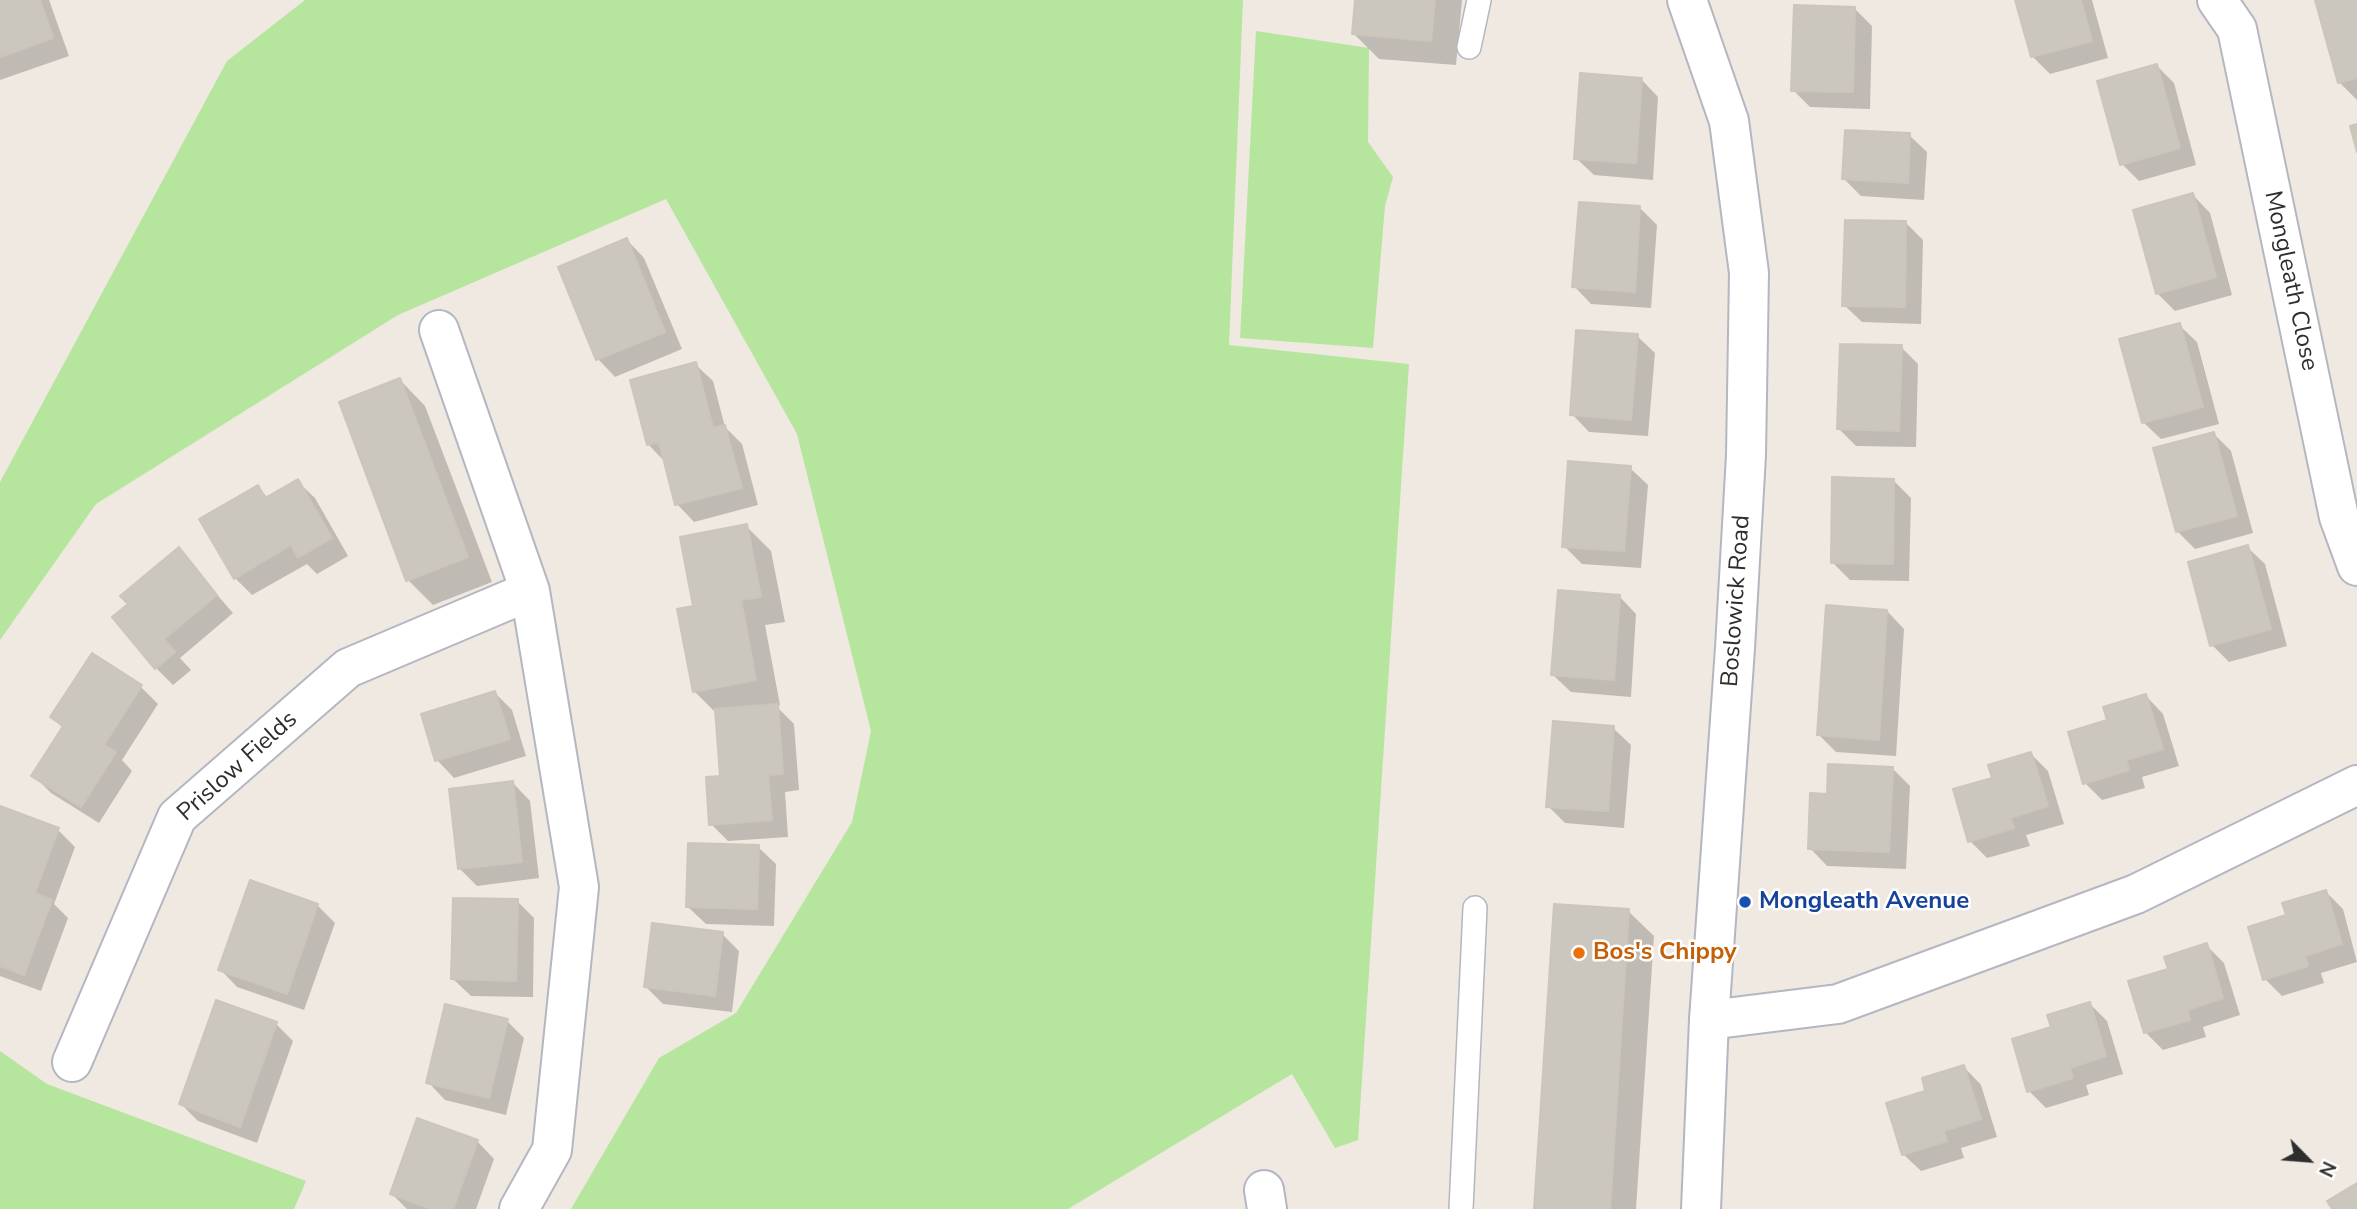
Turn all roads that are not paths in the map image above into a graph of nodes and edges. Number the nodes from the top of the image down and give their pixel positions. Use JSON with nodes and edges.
{"nodes":[{"id":1,"x":1479,"y":0,"type":"edge"},
{"id":2,"x":1687,"y":0,"type":"edge"},
{"id":3,"x":2217,"y":0,"type":"edge"},
{"id":4,"x":1469,"y":47,"type":"dead end"},
{"id":5,"x":439,"y":330,"type":"dead end"},
{"id":6,"x":2357,"y":566,"type":"edge"},
{"id":7,"x":530,"y":591,"type":"junction"},
{"id":8,"x":2357,"y":785,"type":"edge"},
{"id":9,"x":1475,"y":908,"type":"dead end"},
{"id":10,"x":1709,"y":1020,"type":"junction"},
{"id":11,"x":72,"y":1062,"type":"dead end"},
{"id":12,"x":519,"y":1209,"type":"edge"},
{"id":13,"x":1461,"y":1209,"type":"edge"},
{"id":14,"x":1701,"y":1209,"type":"edge"}],
"edges":[{"from":1,"to":4,"type":"lane"},
{"from":2,"to":10,"type":"street","name":"Boslowick Road"},
{"from":3,"to":6,"type":"street","name":"Mongleath Close"},
{"from":5,"to":7,"type":"street"},
{"from":7,"to":11,"type":"street","name":"Prislow Fields"},
{"from":7,"to":12,"type":"street"},
{"from":8,"to":10,"type":"street"},
{"from":9,"to":13,"type":"lane"},
{"from":10,"to":14,"type":"street","name":"Boslowick Road"}]}
